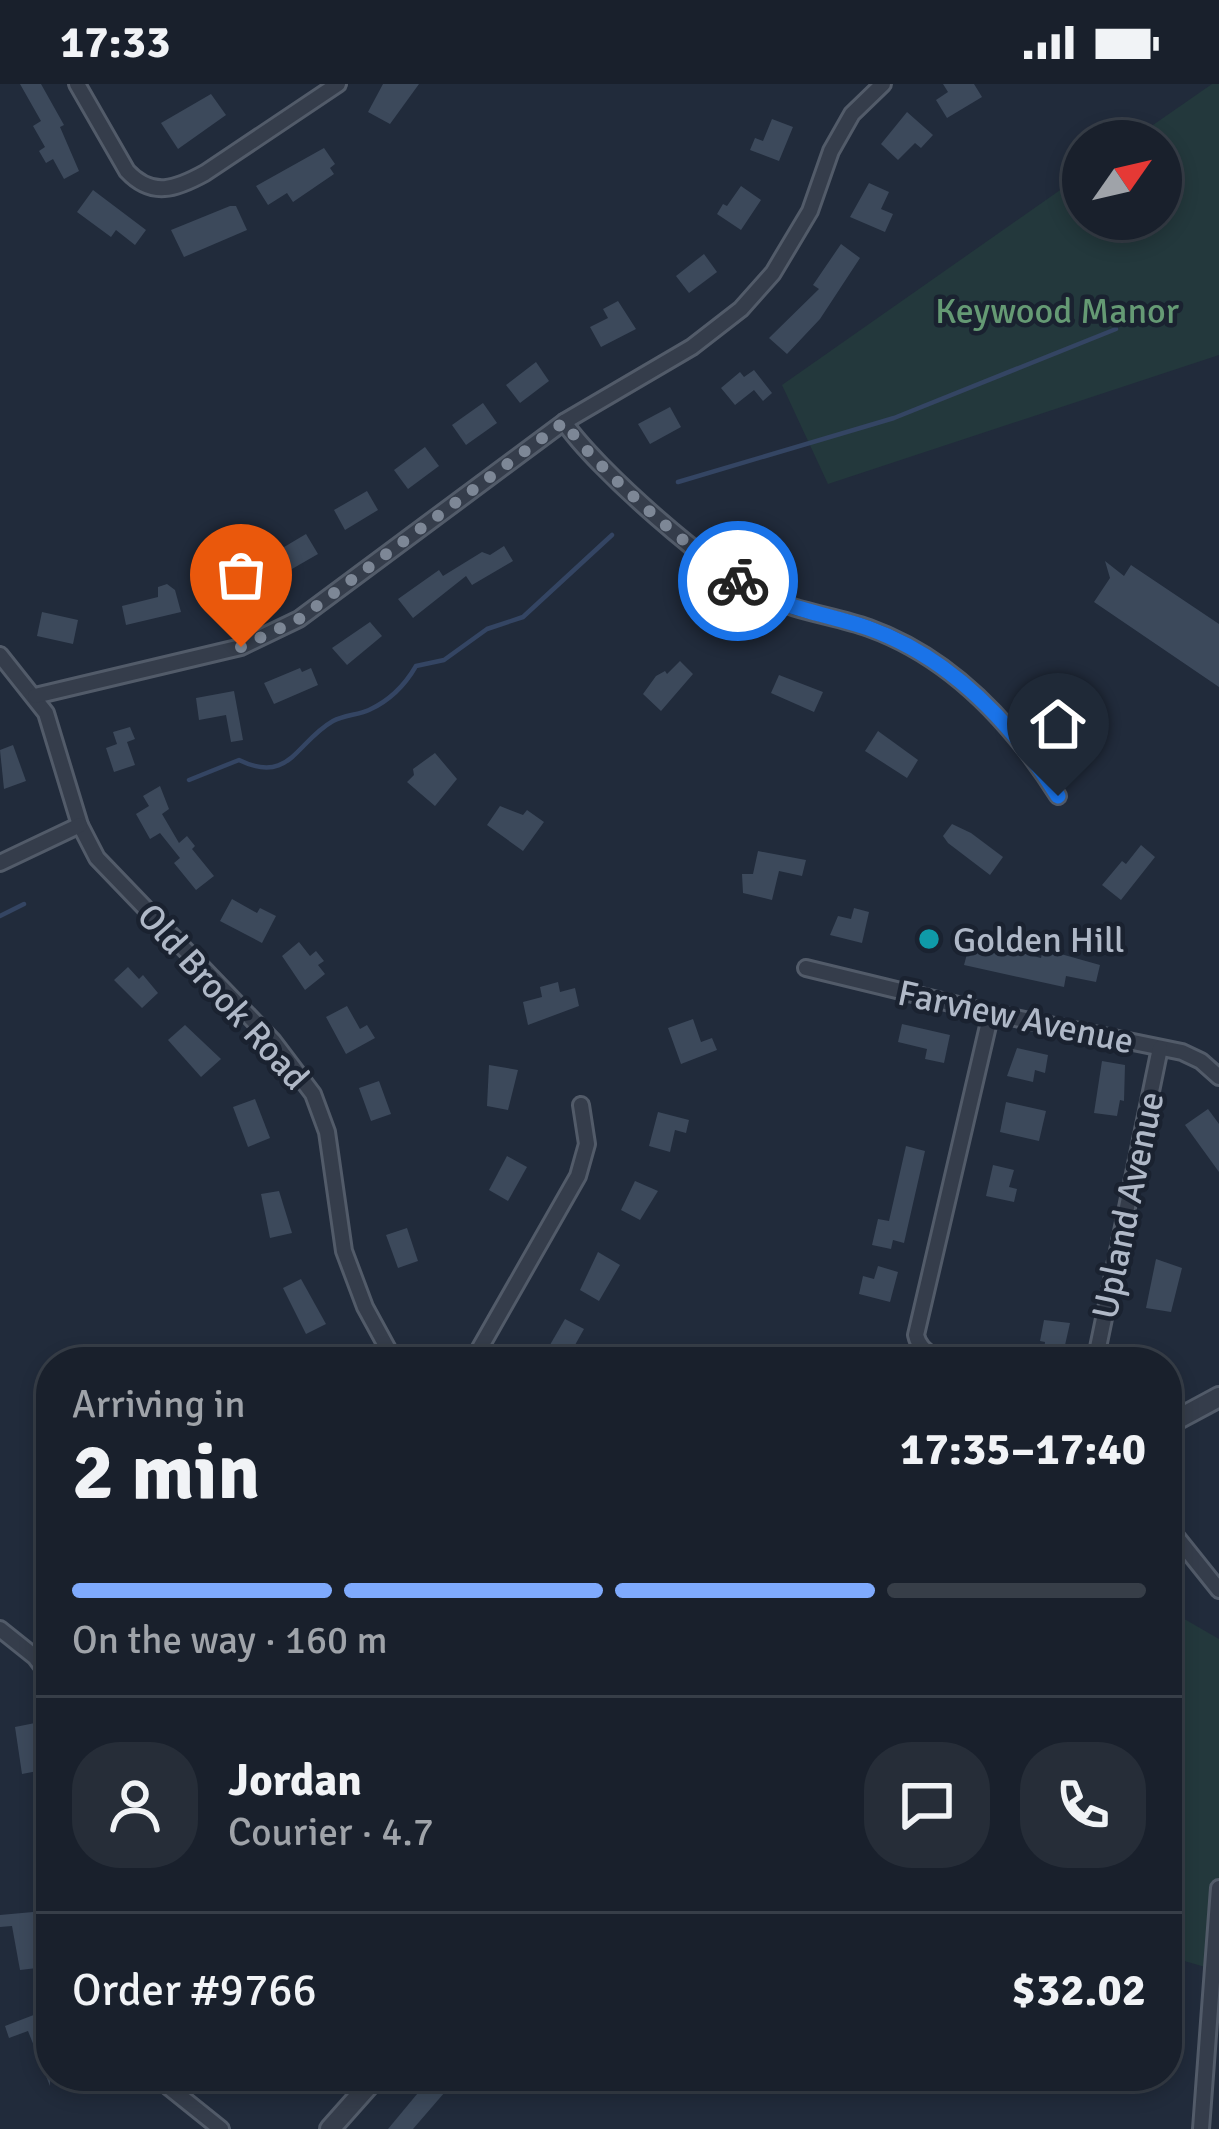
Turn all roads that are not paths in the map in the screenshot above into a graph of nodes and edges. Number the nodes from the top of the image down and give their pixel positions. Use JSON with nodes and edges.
{"nodes":[{"id":1,"x":77,"y":84,"type":"edge"},
{"id":2,"x":338,"y":84,"type":"edge"},
{"id":3,"x":883,"y":84,"type":"edge"},
{"id":4,"x":564,"y":422,"type":"junction"},
{"id":5,"x":0,"y":655,"type":"edge"},
{"id":6,"x":35,"y":696,"type":"junction"},
{"id":7,"x":1058,"y":796,"type":"dead end"},
{"id":8,"x":80,"y":825,"type":"junction"},
{"id":9,"x":0,"y":863,"type":"edge"},
{"id":10,"x":806,"y":968,"type":"dead end"},
{"id":11,"x":991,"y":1013,"type":"junction"},
{"id":12,"x":1160,"y":1048,"type":"junction"},
{"id":13,"x":1219,"y":1077,"type":"edge"},
{"id":14,"x":581,"y":1105,"type":"dead end"},
{"id":15,"x":387,"y":1347,"type":"edge"},
{"id":16,"x":481,"y":1347,"type":"edge"},
{"id":17,"x":921,"y":1347,"type":"edge"},
{"id":18,"x":1098,"y":1347,"type":"edge"},
{"id":19,"x":1219,"y":1397,"type":"edge"},
{"id":20,"x":1182,"y":1417,"type":"edge"},
{"id":21,"x":1182,"y":1544,"type":"edge"},
{"id":22,"x":1219,"y":1590,"type":"edge"},
{"id":23,"x":0,"y":1629,"type":"edge"},
{"id":24,"x":36,"y":1658,"type":"edge"},
{"id":25,"x":1219,"y":1888,"type":"edge"},
{"id":26,"x":174,"y":2091,"type":"edge"},
{"id":27,"x":363,"y":2091,"type":"edge"},
{"id":28,"x":221,"y":2129,"type":"edge"},
{"id":29,"x":330,"y":2129,"type":"edge"},
{"id":30,"x":1201,"y":2129,"type":"edge"}],
"edges":[{"from":1,"to":2,"type":"street"},
{"from":3,"to":4,"type":"street"},
{"from":4,"to":6,"type":"street"},
{"from":4,"to":7,"type":"street"},
{"from":5,"to":6,"type":"street","name":"Old Brook Road"},
{"from":6,"to":8,"type":"street","name":"Old Brook Road"},
{"from":8,"to":9,"type":"street"},
{"from":8,"to":15,"type":"street","name":"Old Brook Road"},
{"from":10,"to":11,"type":"street","name":"Farview Avenue"},
{"from":11,"to":12,"type":"street","name":"Farview Avenue"},
{"from":11,"to":17,"type":"street"},
{"from":12,"to":13,"type":"street","name":"Farview Avenue"},
{"from":12,"to":18,"type":"street","name":"Upland Avenue"},
{"from":14,"to":16,"type":"street"},
{"from":19,"to":20,"type":"street"},
{"from":21,"to":22,"type":"street"},
{"from":23,"to":24,"type":"street"},
{"from":25,"to":30,"type":"street"},
{"from":26,"to":28,"type":"street"},
{"from":27,"to":29,"type":"street"}]}
